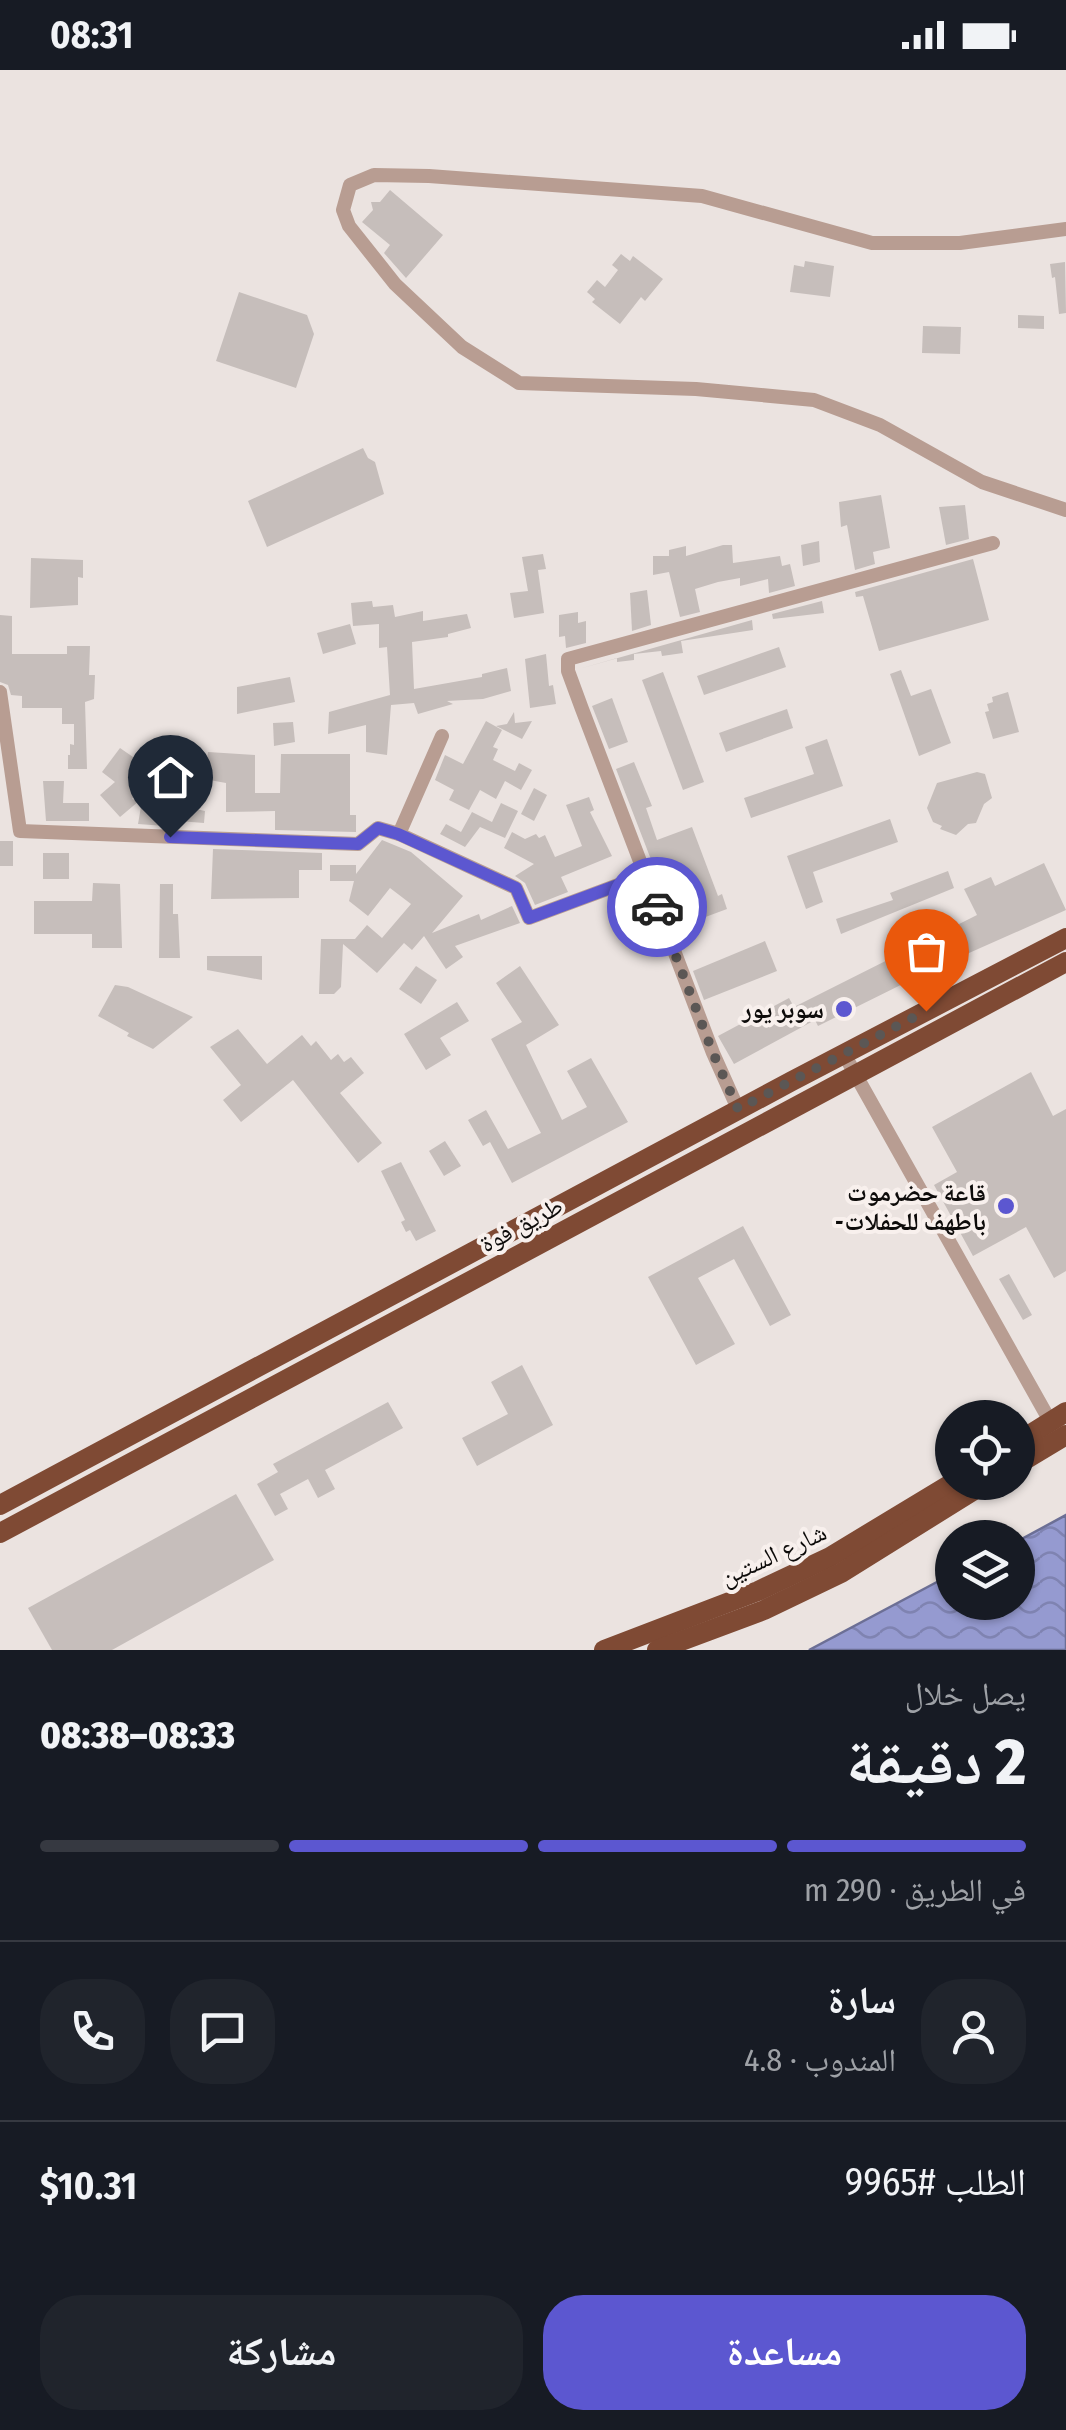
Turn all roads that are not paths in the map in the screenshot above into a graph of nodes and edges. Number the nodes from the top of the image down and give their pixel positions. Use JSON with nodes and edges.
{"nodes":[{"id":1,"x":1066,"y":230,"type":"edge"},
{"id":2,"x":1066,"y":510,"type":"edge"},
{"id":3,"x":993,"y":543,"type":"dead end"},
{"id":4,"x":0,"y":692,"type":"edge"},
{"id":5,"x":442,"y":736,"type":"dead end"},
{"id":6,"x":8,"y":793,"type":"edge"},
{"id":7,"x":398,"y":834,"type":"junction"},
{"id":8,"x":645,"y":875,"type":"junction"},
{"id":9,"x":1066,"y":938,"type":"edge"},
{"id":10,"x":1066,"y":962,"type":"edge"},
{"id":11,"x":844,"y":1054,"type":"junction"},
{"id":12,"x":856,"y":1072,"type":"junction"},
{"id":13,"x":738,"y":1109,"type":"junction"},
{"id":14,"x":1061,"y":1423,"type":"edge"},
{"id":15,"x":1035,"y":1434,"type":"edge"},
{"id":16,"x":1035,"y":1448,"type":"edge"},
{"id":17,"x":935,"y":1493,"type":"edge"},
{"id":18,"x":958,"y":1500,"type":"edge"},
{"id":19,"x":0,"y":1505,"type":"edge"},
{"id":20,"x":0,"y":1533,"type":"edge"},
{"id":21,"x":604,"y":1650,"type":"edge"},
{"id":22,"x":656,"y":1650,"type":"edge"}],
"edges":[{"from":1,"to":2,"type":"street"},
{"from":3,"to":8,"type":"street"},
{"from":4,"to":6,"type":"street"},
{"from":5,"to":7,"type":"street"},
{"from":6,"to":7,"type":"street"},
{"from":7,"to":8,"type":"street"},
{"from":8,"to":13,"type":"street"},
{"from":9,"to":11,"type":"highway","name":"طريق فوة"},
{"from":10,"to":12,"type":"highway","name":"طريق فوة"},
{"from":11,"to":12,"type":"street"},
{"from":11,"to":13,"type":"highway","name":"طريق فوة"},
{"from":12,"to":14,"type":"street"},
{"from":12,"to":20,"type":"highway","name":"طريق فوة"},
{"from":13,"to":19,"type":"highway","name":"طريق فوة"},
{"from":14,"to":15,"type":"highway"},
{"from":14,"to":16,"type":"highway"},
{"from":17,"to":21,"type":"highway","name":"شارع الستين"},
{"from":18,"to":22,"type":"highway","name":"شارع الستين"}]}
